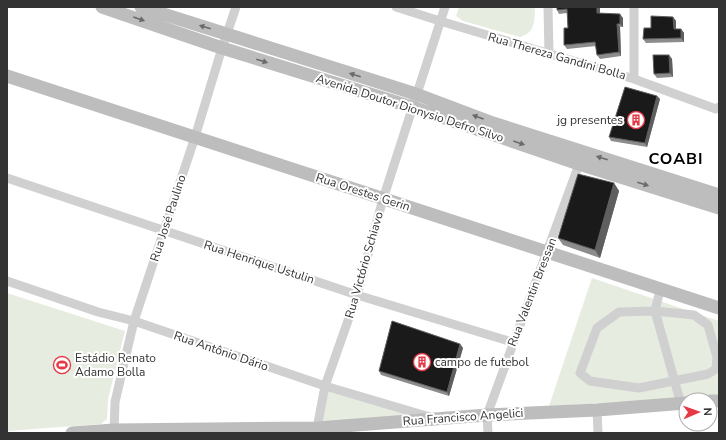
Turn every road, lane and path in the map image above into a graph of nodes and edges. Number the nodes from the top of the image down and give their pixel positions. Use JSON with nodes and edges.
{"nodes":[{"id":1,"x":102,"y":7,"type":"edge"},
{"id":2,"x":141,"y":7,"type":"edge"},
{"id":3,"x":236,"y":7,"type":"edge"},
{"id":4,"x":396,"y":7,"type":"edge"},
{"id":5,"x":445,"y":7,"type":"edge"},
{"id":6,"x":548,"y":7,"type":"edge"},
{"id":7,"x":634,"y":7,"type":"edge"},
{"id":8,"x":440,"y":21,"type":"junction"},
{"id":9,"x":227,"y":34,"type":"junction"},
{"id":10,"x":222,"y":48,"type":"junction"},
{"id":11,"x":549,"y":54,"type":"junction"},
{"id":12,"x":7,"y":76,"type":"edge"},
{"id":13,"x":634,"y":79,"type":"junction"},
{"id":14,"x":414,"y":100,"type":"junction"},
{"id":15,"x":718,"y":108,"type":"edge"},
{"id":16,"x":195,"y":137,"type":"junction"},
{"id":17,"x":581,"y":158,"type":"junction"},
{"id":18,"x":7,"y":178,"type":"edge"},
{"id":19,"x":719,"y":195,"type":"edge"},
{"id":20,"x":382,"y":198,"type":"junction"},
{"id":21,"x":719,"y":208,"type":"edge"},
{"id":22,"x":164,"y":230,"type":"junction"},
{"id":23,"x":547,"y":252,"type":"junction"},
{"id":24,"x":7,"y":281,"type":"edge"},
{"id":25,"x":660,"y":290,"type":"junction"},
{"id":26,"x":357,"y":295,"type":"junction"},
{"id":27,"x":718,"y":309,"type":"edge"},
{"id":28,"x":655,"y":311,"type":"junction"},
{"id":29,"x":134,"y":321,"type":"junction"},
{"id":30,"x":512,"y":342,"type":"junction"},
{"id":31,"x":674,"y":381,"type":"junction"},
{"id":32,"x":325,"y":386,"type":"junction"},
{"id":33,"x":679,"y":392,"type":"edge"},
{"id":34,"x":678,"y":403,"type":"edge"},
{"id":35,"x":597,"y":410,"type":"junction"},
{"id":36,"x":487,"y":415,"type":"junction"},
{"id":37,"x":435,"y":419,"type":"junction"},
{"id":38,"x":318,"y":431,"type":"edge"},
{"id":39,"x":114,"y":432,"type":"edge"},
{"id":40,"x":72,"y":433,"type":"edge"},
{"id":41,"x":488,"y":433,"type":"edge"},
{"id":42,"x":598,"y":433,"type":"edge"}],
"edges":[{"from":1,"to":10,"type":"street","name":"Avenida Doutor Dionysio Defro Silvo","one_way":true},
{"from":9,"to":2,"type":"street","name":"Avenida Doutor Dionysio Defro Silvo","one_way":true},
{"from":3,"to":9,"type":"street","name":"Rua José Paulino"},
{"from":4,"to":8,"type":"street","name":"Rua Thereza Gandini Bolla"},
{"from":5,"to":8,"type":"street","name":"Rua Victório Schiavo"},
{"from":6,"to":11,"type":"street"},
{"from":7,"to":13,"type":"street"},
{"from":8,"to":11,"type":"street","name":"Rua Thereza Gandini Bolla"},
{"from":8,"to":14,"type":"street","name":"Rua Victório Schiavo"},
{"from":9,"to":10,"type":"street","name":"Rua José Paulino"},
{"from":14,"to":9,"type":"street","name":"Avenida Doutor Dionysio Defro Silvo","one_way":true},
{"from":10,"to":14,"type":"street","name":"Avenida Doutor Dionysio Defro Silvo","one_way":true},
{"from":10,"to":16,"type":"street","name":"Rua José Paulino"},
{"from":11,"to":13,"type":"street","name":"Rua Thereza Gandini Bolla"},
{"from":12,"to":16,"type":"street","name":"Rua Orestes Gerin"},
{"from":13,"to":15,"type":"street","name":"Rua Thereza Gandini Bolla"},
{"from":14,"to":17,"type":"street","name":"Avenida Doutor Dionysio Defro Silvo"},
{"from":14,"to":20,"type":"street","name":"Rua Victório Schiavo"},
{"from":16,"to":20,"type":"street","name":"Rua Orestes Gerin"},
{"from":16,"to":22,"type":"street","name":"Rua José Paulino"},
{"from":19,"to":17,"type":"street","name":"Avenida Doutor Dionysio Defro Silvo","one_way":true},
{"from":17,"to":21,"type":"street","name":"Avenida Doutor Dionysio Defro Silvo","one_way":true},
{"from":17,"to":23,"type":"street","name":"Rua Valentin Bressan"},
{"from":18,"to":22,"type":"street","name":"Rua Henrique Ustulin"},
{"from":20,"to":23,"type":"street","name":"Rua Orestes Gerin"},
{"from":20,"to":26,"type":"street","name":"Rua Victório Schiavo"},
{"from":22,"to":26,"type":"street","name":"Rua Henrique Ustulin"},
{"from":22,"to":29,"type":"street","name":"Rua José Paulino"},
{"from":23,"to":25,"type":"street","name":"Rua Orestes Gerin"},
{"from":23,"to":30,"type":"street","name":"Rua Valentin Bressan"},
{"from":24,"to":29,"type":"street","name":"Rua Antônio Dário"},
{"from":25,"to":27,"type":"street","name":"Rua Orestes Gerin"},
{"from":25,"to":28,"type":"street"},
{"from":26,"to":30,"type":"street","name":"Rua Henrique Ustulin"},
{"from":26,"to":32,"type":"street","name":"Rua Victório Schiavo"},
{"from":28,"to":31,"type":"street"},
{"from":28,"to":31,"type":"street"},
{"from":28,"to":31,"type":"street"},
{"from":29,"to":32,"type":"street","name":"Rua Antônio Dário"},
{"from":29,"to":39,"type":"street","name":"Rua José Paulino"},
{"from":30,"to":36,"type":"street","name":"Rua Valentin Bressan"},
{"from":31,"to":33,"type":"street"},
{"from":32,"to":37,"type":"street","name":"Rua Antônio Dário"},
{"from":32,"to":38,"type":"street","name":"Rua Victório Schiavo"},
{"from":34,"to":35,"type":"street","name":"Rua Francisco Angelici"},
{"from":35,"to":36,"type":"street","name":"Rua Francisco Angelici"},
{"from":35,"to":42,"type":"street"},
{"from":36,"to":37,"type":"street","name":"Rua Francisco Angelici"},
{"from":36,"to":41,"type":"street","name":"Rua Valentin Bressan"},
{"from":37,"to":38,"type":"street","name":"Rua Francisco Angelici"},
{"from":38,"to":39,"type":"street","name":"Rua Francisco Angelici"},
{"from":39,"to":40,"type":"street","name":"Rua Francisco Angelici"}]}
